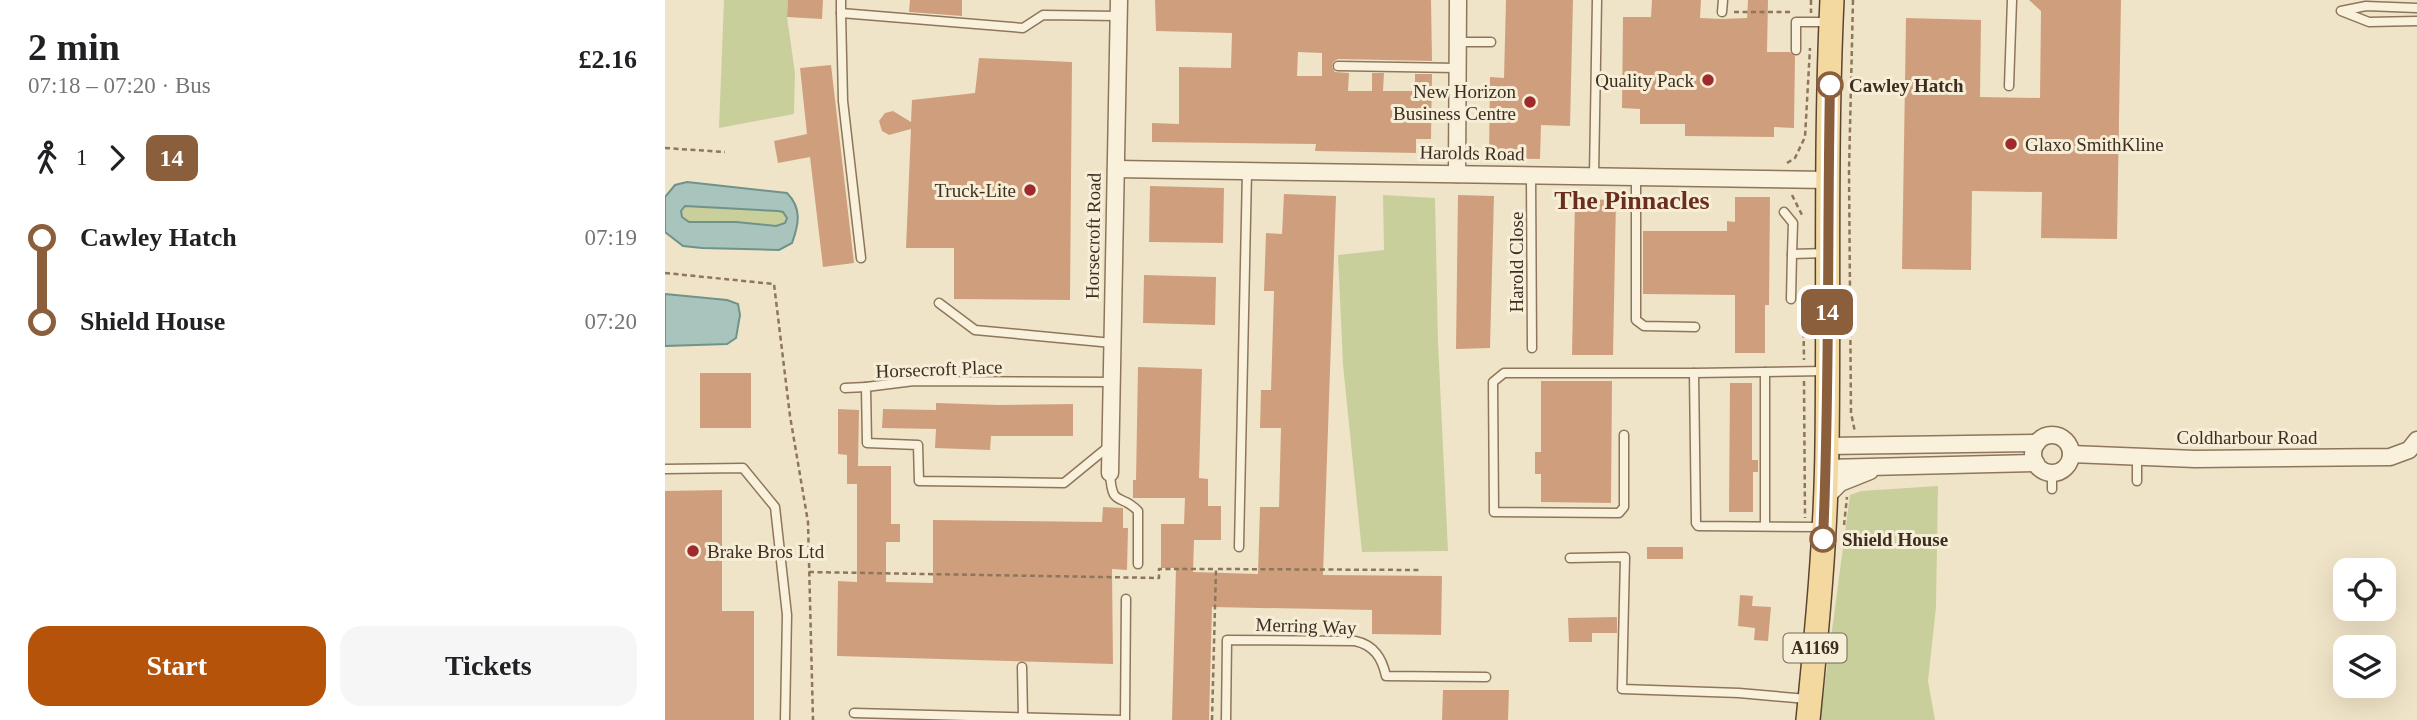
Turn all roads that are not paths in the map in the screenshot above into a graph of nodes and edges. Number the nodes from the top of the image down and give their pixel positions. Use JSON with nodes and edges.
{"nodes":[{"id":1,"x":842,"y":0,"type":"edge"},
{"id":2,"x":1458,"y":0,"type":"edge"},
{"id":3,"x":1597,"y":0,"type":"edge"},
{"id":4,"x":1723,"y":0,"type":"edge"},
{"id":5,"x":2012,"y":0,"type":"edge"},
{"id":6,"x":1119,"y":8,"type":"edge"},
{"id":7,"x":2417,"y":8,"type":"edge"},
{"id":8,"x":1722,"y":12,"type":"road end"},
{"id":9,"x":841,"y":13,"type":"junction"},
{"id":10,"x":1825,"y":14,"type":"edge"},
{"id":11,"x":2417,"y":21,"type":"edge"},
{"id":12,"x":1457,"y":42,"type":"junction"},
{"id":13,"x":1491,"y":42,"type":"dead end"},
{"id":14,"x":1796,"y":50,"type":"dead end"},
{"id":15,"x":1338,"y":66,"type":"dead end"},
{"id":16,"x":1457,"y":68,"type":"junction"},
{"id":17,"x":2009,"y":86,"type":"dead end"},
{"id":18,"x":1116,"y":169,"type":"junction"},
{"id":19,"x":1247,"y":171,"type":"junction"},
{"id":20,"x":1457,"y":174,"type":"junction"},
{"id":21,"x":1531,"y":175,"type":"junction"},
{"id":22,"x":1594,"y":176,"type":"junction"},
{"id":23,"x":1636,"y":177,"type":"junction"},
{"id":24,"x":1828,"y":180,"type":"junction"},
{"id":25,"x":1784,"y":212,"type":"dead end"},
{"id":26,"x":1826,"y":253,"type":"junction"},
{"id":27,"x":1792,"y":254,"type":"junction"},
{"id":28,"x":861,"y":258,"type":"dead end"},
{"id":29,"x":1791,"y":299,"type":"dead end"},
{"id":30,"x":939,"y":303,"type":"dead end"},
{"id":31,"x":1695,"y":327,"type":"dead end"},
{"id":32,"x":1112,"y":343,"type":"junction"},
{"id":33,"x":1532,"y":348,"type":"dead end"},
{"id":34,"x":1828,"y":370,"type":"junction"},
{"id":35,"x":1765,"y":372,"type":"junction"},
{"id":36,"x":1694,"y":373,"type":"junction"},
{"id":37,"x":1111,"y":382,"type":"junction"},
{"id":38,"x":866,"y":387,"type":"junction"},
{"id":39,"x":845,"y":388,"type":"dead end"},
{"id":40,"x":1624,"y":435,"type":"dead end"},
{"id":41,"x":2417,"y":441,"type":"edge"},
{"id":42,"x":2037,"y":443,"type":"junction"},
{"id":43,"x":1111,"y":445,"type":"junction"},
{"id":44,"x":2071,"y":454,"type":"junction"},
{"id":45,"x":1827,"y":457,"type":"junction"},
{"id":46,"x":2137,"y":457,"type":"junction"},
{"id":47,"x":2036,"y":463,"type":"junction"},
{"id":48,"x":1889,"y":466,"type":"junction"},
{"id":49,"x":665,"y":469,"type":"edge"},
{"id":50,"x":1110,"y":472,"type":"joint"},
{"id":51,"x":2137,"y":481,"type":"dead end"},
{"id":52,"x":1825,"y":498,"type":"junction"},
{"id":53,"x":1765,"y":526,"type":"junction"},
{"id":54,"x":1815,"y":527,"type":"junction"},
{"id":55,"x":1239,"y":547,"type":"dead end"},
{"id":56,"x":1570,"y":558,"type":"dead end"},
{"id":57,"x":1138,"y":564,"type":"dead end"},
{"id":58,"x":1126,"y":599,"type":"dead end"},
{"id":59,"x":1022,"y":667,"type":"dead end"},
{"id":60,"x":1486,"y":677,"type":"dead end"},
{"id":61,"x":1809,"y":710,"type":"edge"},
{"id":62,"x":853,"y":713,"type":"dead end"},
{"id":63,"x":925,"y":717,"type":"edge"},
{"id":64,"x":1023,"y":717,"type":"junction"},
{"id":65,"x":962,"y":718,"type":"edge"},
{"id":66,"x":785,"y":720,"type":"edge"},
{"id":67,"x":1123,"y":720,"type":"edge"},
{"id":68,"x":1226,"y":720,"type":"edge"}],
"edges":[{"from":1,"to":9,"type":"lane"},
{"from":2,"to":12,"type":"street"},
{"from":3,"to":22,"type":"lane"},
{"from":4,"to":8,"type":"lane"},
{"from":5,"to":17,"type":"lane"},
{"from":6,"to":9,"type":"lane"},
{"from":6,"to":18,"type":"street","name":"Horsecroft Road"},
{"from":7,"to":11,"type":"lane"},
{"from":9,"to":28,"type":"lane"},
{"from":10,"to":14,"type":"lane"},
{"from":10,"to":24,"type":"main road","number":"A1169"},
{"from":12,"to":13,"type":"lane"},
{"from":12,"to":16,"type":"street"},
{"from":15,"to":16,"type":"lane"},
{"from":16,"to":20,"type":"street"},
{"from":18,"to":19,"type":"street","name":"Harolds Road"},
{"from":18,"to":32,"type":"street","name":"Horsecroft Road"},
{"from":19,"to":20,"type":"street","name":"Harolds Road"},
{"from":19,"to":55,"type":"lane"},
{"from":20,"to":21,"type":"street","name":"Harolds Road"},
{"from":21,"to":22,"type":"street","name":"Harolds Road"},
{"from":21,"to":33,"type":"lane","name":"Harold Close"},
{"from":22,"to":23,"type":"street","name":"Harolds Road"},
{"from":23,"to":24,"type":"street","name":"Harolds Road"},
{"from":23,"to":31,"type":"lane"},
{"from":24,"to":26,"type":"main road","number":"A1169"},
{"from":25,"to":27,"type":"lane"},
{"from":26,"to":27,"type":"lane"},
{"from":26,"to":34,"type":"main road","number":"A1169"},
{"from":27,"to":29,"type":"lane"},
{"from":30,"to":32,"type":"lane"},
{"from":32,"to":37,"type":"street","name":"Horsecroft Road"},
{"from":34,"to":35,"type":"lane"},
{"from":34,"to":45,"type":"main road","number":"A1169"},
{"from":35,"to":36,"type":"lane"},
{"from":35,"to":53,"type":"lane"},
{"from":36,"to":40,"type":"lane"},
{"from":36,"to":53,"type":"lane"},
{"from":37,"to":38,"type":"lane","name":"Horsecroft Place"},
{"from":37,"to":43,"type":"street","name":"Horsecroft Road"},
{"from":38,"to":39,"type":"lane"},
{"from":38,"to":43,"type":"lane","name":"Horsecroft Place"},
{"from":41,"to":46,"type":"street","name":"Coldharbour Road"},
{"from":42,"to":44,"type":"street"},
{"from":42,"to":45,"type":"street"},
{"from":42,"to":47,"type":"street"},
{"from":43,"to":50,"type":"street","name":"Horsecroft Road"},
{"from":44,"to":46,"type":"street","name":"Coldharbour Road"},
{"from":44,"to":47,"type":"street"},
{"from":45,"to":48,"type":"street"},
{"from":45,"to":52,"type":"main road","number":"A1169"},
{"from":46,"to":51,"type":"lane"},
{"from":47,"to":48,"type":"street"},
{"from":48,"to":52,"type":"street"},
{"from":49,"to":66,"type":"lane"},
{"from":50,"to":57,"type":"lane"},
{"from":52,"to":54,"type":"main road","number":"A1169"},
{"from":53,"to":54,"type":"lane"},
{"from":54,"to":61,"type":"main road","number":"A1169"},
{"from":56,"to":61,"type":"lane"},
{"from":58,"to":67,"type":"lane"},
{"from":59,"to":64,"type":"lane"},
{"from":60,"to":68,"type":"lane","name":"Merring Way"},
{"from":62,"to":63,"type":"lane"},
{"from":63,"to":65,"type":"lane"},
{"from":64,"to":65,"type":"lane"},
{"from":64,"to":67,"type":"lane"}]}
